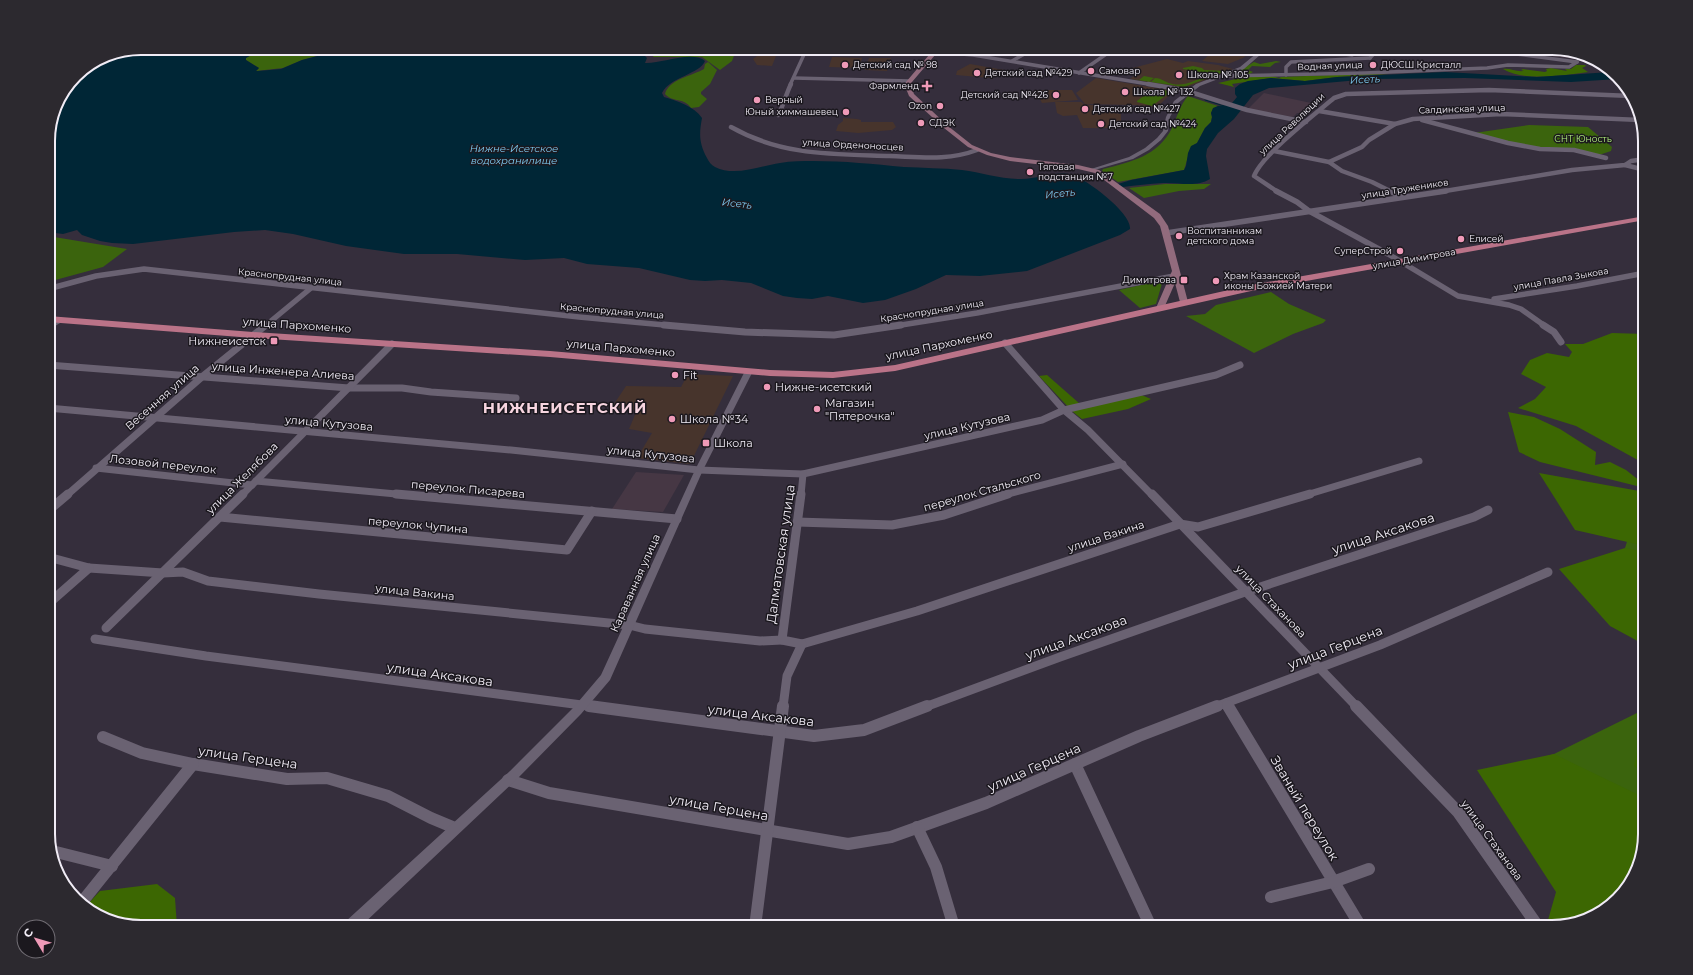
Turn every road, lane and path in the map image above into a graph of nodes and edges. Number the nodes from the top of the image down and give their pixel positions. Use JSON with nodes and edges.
{"nodes":[{"id":1,"x":804,"y":55,"type":"edge"},
{"id":2,"x":933,"y":55,"type":"edge"},
{"id":3,"x":940,"y":55,"type":"edge"},
{"id":4,"x":973,"y":55,"type":"edge"},
{"id":5,"x":1023,"y":55,"type":"edge"},
{"id":6,"x":1105,"y":55,"type":"edge"},
{"id":7,"x":1258,"y":55,"type":"edge"},
{"id":8,"x":1349,"y":55,"type":"edge"},
{"id":9,"x":1373,"y":55,"type":"edge"},
{"id":10,"x":1491,"y":55,"type":"edge"},
{"id":11,"x":1502,"y":55,"type":"edge"},
{"id":12,"x":1525,"y":55,"type":"edge"},
{"id":13,"x":1370,"y":58,"type":"junction"},
{"id":14,"x":1012,"y":61,"type":"junction"},
{"id":15,"x":1485,"y":62,"type":"dead end"},
{"id":16,"x":1487,"y":68,"type":"junction"},
{"id":17,"x":1079,"y":73,"type":"junction"},
{"id":18,"x":1286,"y":75,"type":"junction"},
{"id":19,"x":1225,"y":76,"type":"junction"},
{"id":20,"x":794,"y":78,"type":"junction"},
{"id":21,"x":910,"y":81,"type":"junction"},
{"id":22,"x":909,"y":89,"type":"junction"},
{"id":23,"x":1189,"y":91,"type":"junction"},
{"id":24,"x":1625,"y":96,"type":"edge"},
{"id":25,"x":1319,"y":111,"type":"junction"},
{"id":26,"x":778,"y":115,"type":"dead end"},
{"id":27,"x":1418,"y":119,"type":"junction"},
{"id":28,"x":1635,"y":120,"type":"edge"},
{"id":29,"x":1306,"y":122,"type":"junction"},
{"id":30,"x":1395,"y":124,"type":"junction"},
{"id":31,"x":731,"y":127,"type":"dead end"},
{"id":32,"x":976,"y":150,"type":"junction"},
{"id":33,"x":1274,"y":151,"type":"junction"},
{"id":34,"x":1606,"y":158,"type":"dead end"},
{"id":35,"x":1638,"y":159,"type":"edge"},
{"id":36,"x":1329,"y":162,"type":"junction"},
{"id":37,"x":1625,"y":165,"type":"junction"},
{"id":38,"x":1638,"y":168,"type":"edge"},
{"id":39,"x":1093,"y":170,"type":"junction"},
{"id":40,"x":1402,"y":197,"type":"junction"},
{"id":41,"x":1309,"y":211,"type":"junction"},
{"id":42,"x":1638,"y":219,"type":"edge"},
{"id":43,"x":1166,"y":233,"type":"junction"},
{"id":44,"x":1401,"y":262,"type":"junction"},
{"id":45,"x":1175,"y":274,"type":"junction"},
{"id":46,"x":1638,"y":274,"type":"edge"},
{"id":47,"x":55,"y":287,"type":"edge"},
{"id":48,"x":311,"y":288,"type":"junction"},
{"id":49,"x":1479,"y":300,"type":"junction"},
{"id":50,"x":1184,"y":302,"type":"junction"},
{"id":51,"x":1160,"y":308,"type":"junction"},
{"id":52,"x":55,"y":320,"type":"edge"},
{"id":53,"x":60,"y":320,"type":"junction"},
{"id":54,"x":55,"y":323,"type":"edge"},
{"id":55,"x":253,"y":335,"type":"junction"},
{"id":56,"x":1561,"y":342,"type":"dead end"},
{"id":57,"x":1005,"y":343,"type":"junction"},
{"id":58,"x":392,"y":344,"type":"junction"},
{"id":59,"x":55,"y":365,"type":"edge"},
{"id":60,"x":1240,"y":365,"type":"dead end"},
{"id":61,"x":749,"y":371,"type":"junction"},
{"id":62,"x":203,"y":376,"type":"junction"},
{"id":63,"x":349,"y":388,"type":"junction"},
{"id":64,"x":516,"y":398,"type":"dead end"},
{"id":65,"x":55,"y":409,"type":"edge"},
{"id":66,"x":1064,"y":410,"type":"junction"},
{"id":67,"x":154,"y":418,"type":"junction"},
{"id":68,"x":306,"y":432,"type":"junction"},
{"id":69,"x":1419,"y":460,"type":"dead end"},
{"id":70,"x":1123,"y":464,"type":"junction"},
{"id":71,"x":96,"y":468,"type":"junction"},
{"id":72,"x":699,"y":470,"type":"junction"},
{"id":73,"x":803,"y":474,"type":"junction"},
{"id":74,"x":254,"y":483,"type":"junction"},
{"id":75,"x":55,"y":505,"type":"edge"},
{"id":76,"x":1488,"y":510,"type":"dead end"},
{"id":77,"x":592,"y":511,"type":"junction"},
{"id":78,"x":220,"y":517,"type":"junction"},
{"id":79,"x":677,"y":519,"type":"junction"},
{"id":80,"x":797,"y":522,"type":"junction"},
{"id":81,"x":1180,"y":524,"type":"junction"},
{"id":82,"x":55,"y":559,"type":"edge"},
{"id":83,"x":89,"y":568,"type":"junction"},
{"id":84,"x":1548,"y":572,"type":"dead end"},
{"id":85,"x":163,"y":573,"type":"junction"},
{"id":86,"x":1245,"y":592,"type":"junction"},
{"id":87,"x":55,"y":598,"type":"edge"},
{"id":88,"x":629,"y":625,"type":"junction"},
{"id":89,"x":106,"y":628,"type":"dead end"},
{"id":90,"x":95,"y":639,"type":"dead end"},
{"id":91,"x":782,"y":640,"type":"junction"},
{"id":92,"x":802,"y":644,"type":"junction"},
{"id":93,"x":1320,"y":669,"type":"junction"},
{"id":94,"x":1226,"y":703,"type":"junction"},
{"id":95,"x":583,"y":706,"type":"junction"},
{"id":96,"x":780,"y":730,"type":"junction"},
{"id":97,"x":102,"y":737,"type":"dead end"},
{"id":98,"x":193,"y":764,"type":"junction"},
{"id":99,"x":1075,"y":764,"type":"junction"},
{"id":100,"x":508,"y":780,"type":"junction"},
{"id":101,"x":917,"y":827,"type":"junction"},
{"id":102,"x":455,"y":828,"type":"junction"},
{"id":103,"x":767,"y":830,"type":"junction"},
{"id":104,"x":57,"y":852,"type":"edge"},
{"id":105,"x":112,"y":866,"type":"junction"},
{"id":106,"x":1369,"y":869,"type":"dead end"},
{"id":107,"x":1333,"y":882,"type":"junction"},
{"id":108,"x":1272,"y":897,"type":"dead end"},
{"id":109,"x":85,"y":899,"type":"edge"},
{"id":110,"x":357,"y":920,"type":"edge"},
{"id":111,"x":756,"y":920,"type":"edge"},
{"id":112,"x":952,"y":920,"type":"edge"},
{"id":113,"x":1148,"y":920,"type":"edge"},
{"id":114,"x":1357,"y":920,"type":"edge"},
{"id":115,"x":1534,"y":920,"type":"edge"}],
"edges":[{"from":1,"to":20,"type":"street"},
{"from":2,"to":21,"type":"main road"},
{"from":3,"to":22,"type":"main road"},
{"from":4,"to":14,"type":"street"},
{"from":5,"to":14,"type":"street"},
{"from":6,"to":17,"type":"street"},
{"from":7,"to":19,"type":"street"},
{"from":8,"to":13,"type":"street"},
{"from":9,"to":13,"type":"street"},
{"from":10,"to":11,"type":"street"},
{"from":12,"to":16,"type":"street","name":"Водная улица"},
{"from":13,"to":18,"type":"street"},
{"from":14,"to":17,"type":"street"},
{"from":15,"to":16,"type":"street"},
{"from":16,"to":18,"type":"street","name":"Водная улица"},
{"from":17,"to":23,"type":"street"},
{"from":18,"to":19,"type":"street","name":"Водная улица"},
{"from":19,"to":23,"type":"street"},
{"from":20,"to":21,"type":"street"},
{"from":20,"to":26,"type":"street"},
{"from":21,"to":22,"type":"main road"},
{"from":22,"to":32,"type":"main road"},
{"from":23,"to":29,"type":"street"},
{"from":23,"to":39,"type":"street"},
{"from":24,"to":25,"type":"street","name":"улица Революции"},
{"from":25,"to":29,"type":"street","name":"улица Революции"},
{"from":25,"to":30,"type":"street"},
{"from":27,"to":28,"type":"street","name":"Салдинская улица"},
{"from":27,"to":30,"type":"street","name":"Салдинская улица"},
{"from":27,"to":34,"type":"street"},
{"from":29,"to":33,"type":"street","name":"улица Революции"},
{"from":30,"to":36,"type":"street","name":"Салдинская улица"},
{"from":31,"to":32,"type":"street","name":"улица Орденоносцев"},
{"from":32,"to":39,"type":"main road"},
{"from":33,"to":36,"type":"street"},
{"from":33,"to":41,"type":"street","name":"улица Революции"},
{"from":35,"to":37,"type":"street","name":"улица Тружеников"},
{"from":36,"to":40,"type":"street"},
{"from":37,"to":38,"type":"street"},
{"from":37,"to":40,"type":"street","name":"улица Тружеников"},
{"from":39,"to":43,"type":"main road"},
{"from":40,"to":41,"type":"street","name":"улица Тружеников"},
{"from":41,"to":43,"type":"street","name":"улица Тружеников"},
{"from":41,"to":44,"type":"street","name":"улица Революции"},
{"from":42,"to":44,"type":"main road","name":"улица Димитрова"},
{"from":43,"to":45,"type":"main road"},
{"from":44,"to":49,"type":"street","name":"улица Революции"},
{"from":44,"to":50,"type":"main road","name":"улица Димитрова"},
{"from":45,"to":48,"type":"street","name":"Краснопрудная улица"},
{"from":45,"to":50,"type":"main road"},
{"from":45,"to":51,"type":"main road"},
{"from":46,"to":49,"type":"street","name":"улица Павла Зыкова"},
{"from":47,"to":48,"type":"street","name":"Краснопрудная улица"},
{"from":48,"to":55,"type":"street","name":"Весенняя улица"},
{"from":49,"to":56,"type":"street"},
{"from":50,"to":51,"type":"main road","name":"улица Пархоменко"},
{"from":51,"to":57,"type":"main road","name":"улица Пархоменко"},
{"from":52,"to":53,"type":"main road","name":"улица Пархоменко"},
{"from":53,"to":54,"type":"street"},
{"from":53,"to":55,"type":"main road","name":"улица Пархоменко"},
{"from":55,"to":58,"type":"main road","name":"улица Пархоменко"},
{"from":55,"to":62,"type":"street","name":"Весенняя улица"},
{"from":57,"to":61,"type":"main road","name":"улица Пархоменко"},
{"from":57,"to":66,"type":"street","name":"улица Стаханова"},
{"from":58,"to":61,"type":"main road","name":"улица Пархоменко"},
{"from":58,"to":63,"type":"street","name":"улица Желябова"},
{"from":59,"to":62,"type":"street","name":"улица Инженера Алиева"},
{"from":60,"to":66,"type":"street","name":"улица Кутузова"},
{"from":61,"to":72,"type":"street","name":"Караванная улица"},
{"from":62,"to":63,"type":"street","name":"улица Инженера Алиева"},
{"from":62,"to":67,"type":"street","name":"Весенняя улица"},
{"from":63,"to":64,"type":"street","name":"улица Инженера Алиева"},
{"from":63,"to":68,"type":"street","name":"улица Желябова"},
{"from":65,"to":67,"type":"street","name":"улица Кутузова"},
{"from":66,"to":70,"type":"street","name":"улица Стаханова"},
{"from":66,"to":73,"type":"street","name":"улица Кутузова"},
{"from":67,"to":68,"type":"street","name":"улица Кутузова"},
{"from":67,"to":71,"type":"street","name":"Весенняя улица"},
{"from":68,"to":72,"type":"street","name":"улица Кутузова"},
{"from":68,"to":74,"type":"street","name":"улица Желябова"},
{"from":69,"to":81,"type":"street","name":"улица Вакина"},
{"from":70,"to":80,"type":"street","name":"переулок Стальского"},
{"from":70,"to":81,"type":"street","name":"улица Стаханова"},
{"from":71,"to":74,"type":"street","name":"Лозовой переулок"},
{"from":71,"to":75,"type":"street","name":"Весенняя улица"},
{"from":72,"to":73,"type":"street","name":"улица Кутузова"},
{"from":72,"to":79,"type":"street","name":"Караванная улица"},
{"from":73,"to":80,"type":"street","name":"Далматовская улица"},
{"from":74,"to":77,"type":"street","name":"переулок Писарева"},
{"from":74,"to":78,"type":"street","name":"улица Желябова"},
{"from":76,"to":86,"type":"street","name":"улица Аксакова"},
{"from":77,"to":78,"type":"street","name":"переулок Чупина"},
{"from":77,"to":79,"type":"street","name":"переулок Писарева"},
{"from":78,"to":85,"type":"street","name":"улица Желябова"},
{"from":79,"to":88,"type":"street","name":"Караванная улица"},
{"from":80,"to":91,"type":"street","name":"Далматовская улица"},
{"from":81,"to":86,"type":"street","name":"улица Стаханова"},
{"from":81,"to":92,"type":"street","name":"улица Вакина"},
{"from":82,"to":83,"type":"street","name":"улица Вакина"},
{"from":83,"to":85,"type":"street","name":"улица Вакина"},
{"from":83,"to":87,"type":"street"},
{"from":84,"to":93,"type":"street","name":"улица Герцена"},
{"from":85,"to":88,"type":"street","name":"улица Вакина"},
{"from":85,"to":89,"type":"street","name":"улица Желябова"},
{"from":86,"to":93,"type":"street","name":"улица Стаханова"},
{"from":86,"to":96,"type":"street","name":"улица Аксакова"},
{"from":88,"to":91,"type":"street","name":"улица Вакина"},
{"from":88,"to":95,"type":"street","name":"Караванная улица"},
{"from":90,"to":95,"type":"street","name":"улица Аксакова"},
{"from":91,"to":92,"type":"street","name":"Далматовская улица"},
{"from":92,"to":96,"type":"street"},
{"from":93,"to":94,"type":"street","name":"улица Герцена"},
{"from":93,"to":115,"type":"street","name":"улица Стаханова"},
{"from":94,"to":99,"type":"street","name":"улица Герцена"},
{"from":94,"to":107,"type":"street","name":"Званый переулок"},
{"from":95,"to":96,"type":"street","name":"улица Аксакова"},
{"from":95,"to":100,"type":"street","name":"Караванная улица"},
{"from":96,"to":103,"type":"street"},
{"from":97,"to":98,"type":"street","name":"улица Герцена"},
{"from":98,"to":102,"type":"street","name":"улица Герцена"},
{"from":98,"to":105,"type":"street"},
{"from":99,"to":101,"type":"street","name":"улица Герцена"},
{"from":99,"to":113,"type":"street"},
{"from":100,"to":102,"type":"street","name":"Караванная улица"},
{"from":100,"to":103,"type":"street","name":"улица Герцена"},
{"from":101,"to":103,"type":"street","name":"улица Герцена"},
{"from":101,"to":112,"type":"street"},
{"from":102,"to":110,"type":"street","name":"Караванная улица"},
{"from":103,"to":111,"type":"street"},
{"from":104,"to":105,"type":"street"},
{"from":105,"to":109,"type":"street"},
{"from":106,"to":107,"type":"street"},
{"from":107,"to":108,"type":"street"},
{"from":107,"to":114,"type":"street","name":"Званый переулок"}]}
